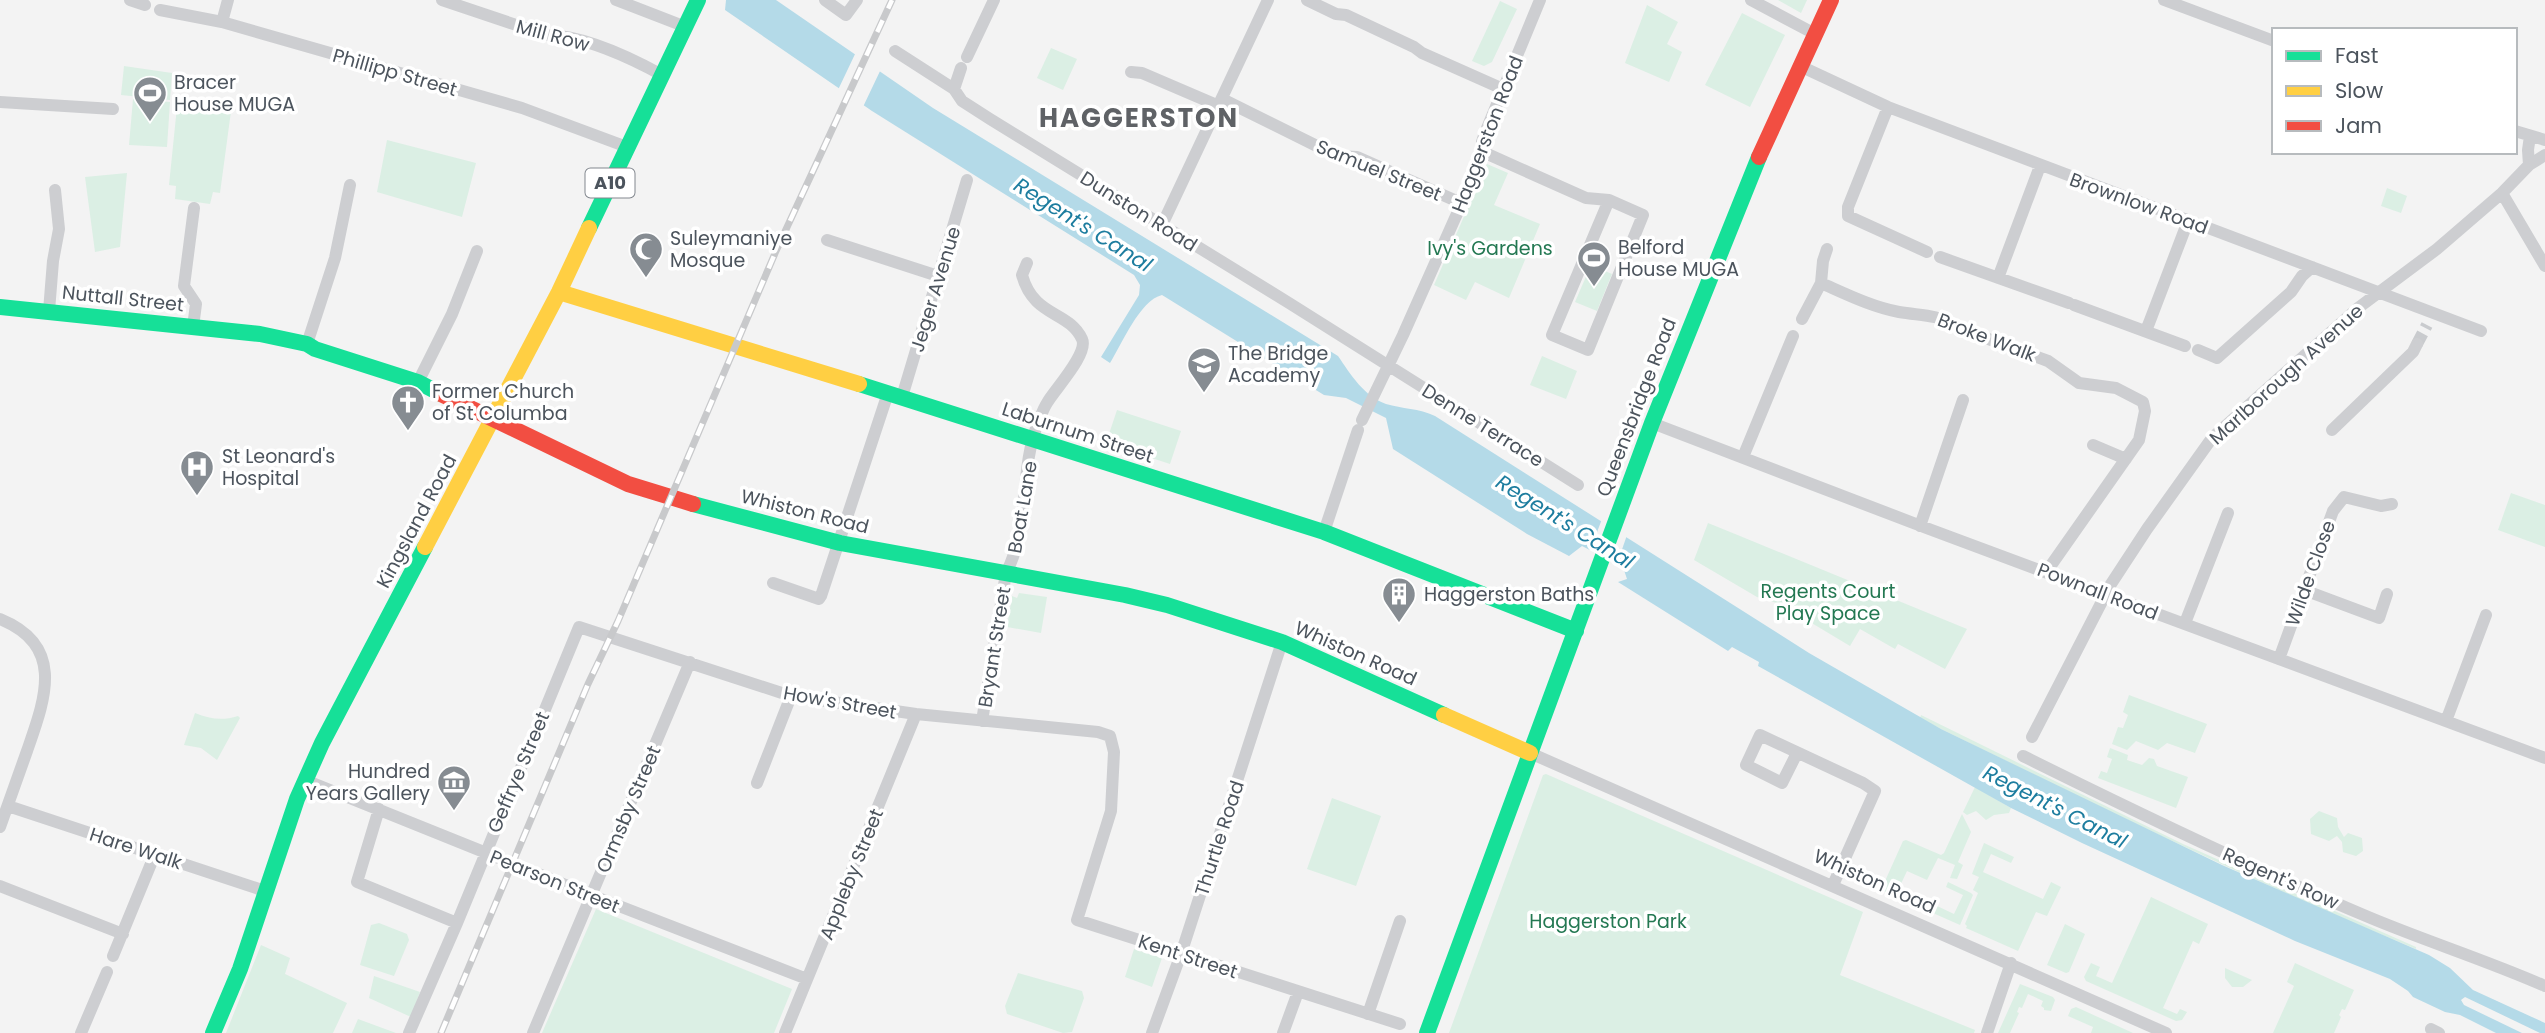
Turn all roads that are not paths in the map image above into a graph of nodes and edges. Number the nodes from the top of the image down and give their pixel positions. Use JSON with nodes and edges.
{"nodes":[{"id":1,"x":130,"y":0,"type":"edge"},
{"id":2,"x":228,"y":0,"type":"edge"},
{"id":3,"x":442,"y":0,"type":"edge"},
{"id":4,"x":616,"y":0,"type":"edge"},
{"id":5,"x":698,"y":0,"type":"edge"},
{"id":6,"x":825,"y":0,"type":"edge"},
{"id":7,"x":857,"y":0,"type":"edge"},
{"id":8,"x":994,"y":0,"type":"edge"},
{"id":9,"x":1268,"y":0,"type":"edge"},
{"id":10,"x":1307,"y":0,"type":"edge"},
{"id":11,"x":1539,"y":0,"type":"edge"},
{"id":12,"x":1751,"y":0,"type":"edge"},
{"id":13,"x":1831,"y":0,"type":"edge"},
{"id":14,"x":2164,"y":0,"type":"edge"},
{"id":15,"x":145,"y":5,"type":"dead end"},
{"id":16,"x":160,"y":10,"type":"dead end"},
{"id":17,"x":222,"y":22,"type":"junction"},
{"id":18,"x":685,"y":27,"type":"junction"},
{"id":19,"x":1815,"y":34,"type":"junction"},
{"id":20,"x":2272,"y":40,"type":"edge"},
{"id":21,"x":895,"y":51,"type":"dead end"},
{"id":22,"x":1800,"y":66,"type":"junction"},
{"id":23,"x":1131,"y":72,"type":"dead end"},
{"id":24,"x":662,"y":75,"type":"junction"},
{"id":25,"x":954,"y":89,"type":"junction"},
{"id":26,"x":1503,"y":89,"type":"junction"},
{"id":27,"x":0,"y":102,"type":"edge"},
{"id":28,"x":1220,"y":102,"type":"junction"},
{"id":29,"x":1888,"y":107,"type":"junction"},
{"id":30,"x":113,"y":109,"type":"dead end"},
{"id":31,"x":2517,"y":132,"type":"edge"},
{"id":32,"x":2530,"y":136,"type":"junction"},
{"id":33,"x":2545,"y":141,"type":"edge"},
{"id":34,"x":627,"y":147,"type":"junction"},
{"id":35,"x":1483,"y":152,"type":"junction"},
{"id":36,"x":2545,"y":155,"type":"edge"},
{"id":37,"x":2529,"y":165,"type":"junction"},
{"id":38,"x":2039,"y":166,"type":"junction"},
{"id":39,"x":967,"y":180,"type":"dead end"},
{"id":40,"x":350,"y":185,"type":"dead end"},
{"id":41,"x":55,"y":190,"type":"dead end"},
{"id":42,"x":2502,"y":193,"type":"junction"},
{"id":43,"x":1609,"y":200,"type":"junction"},
{"id":44,"x":1461,"y":203,"type":"junction"},
{"id":45,"x":194,"y":208,"type":"dead end"},
{"id":46,"x":2188,"y":221,"type":"junction"},
{"id":47,"x":1162,"y":225,"type":"junction"},
{"id":48,"x":827,"y":240,"type":"dead end"},
{"id":49,"x":1827,"y":249,"type":"dead end"},
{"id":50,"x":477,"y":251,"type":"dead end"},
{"id":51,"x":1927,"y":252,"type":"dead end"},
{"id":52,"x":1940,"y":257,"type":"dead end"},
{"id":53,"x":1027,"y":263,"type":"dead end"},
{"id":54,"x":2545,"y":266,"type":"edge"},
{"id":55,"x":2312,"y":267,"type":"junction"},
{"id":56,"x":938,"y":276,"type":"junction"},
{"id":57,"x":1998,"y":278,"type":"junction"},
{"id":58,"x":1821,"y":284,"type":"junction"},
{"id":59,"x":559,"y":292,"type":"junction"},
{"id":60,"x":2379,"y":293,"type":"junction"},
{"id":61,"x":0,"y":307,"type":"edge"},
{"id":62,"x":49,"y":311,"type":"junction"},
{"id":63,"x":1802,"y":319,"type":"dead end"},
{"id":64,"x":193,"y":327,"type":"junction"},
{"id":65,"x":2146,"y":331,"type":"junction"},
{"id":66,"x":2481,"y":331,"type":"dead end"},
{"id":67,"x":1793,"y":335,"type":"dead end"},
{"id":68,"x":307,"y":344,"type":"junction"},
{"id":69,"x":2417,"y":344,"type":"tunnel mouth"},
{"id":70,"x":1387,"y":367,"type":"junction"},
{"id":71,"x":418,"y":382,"type":"junction"},
{"id":72,"x":895,"y":395,"type":"junction"},
{"id":73,"x":1963,"y":400,"type":"dead end"},
{"id":74,"x":494,"y":419,"type":"junction"},
{"id":75,"x":1652,"y":423,"type":"junction"},
{"id":76,"x":2332,"y":430,"type":"dead end"},
{"id":77,"x":1032,"y":439,"type":"junction"},
{"id":78,"x":2093,"y":444,"type":"dead end"},
{"id":79,"x":1743,"y":457,"type":"junction"},
{"id":80,"x":2126,"y":459,"type":"junction"},
{"id":81,"x":1578,"y":485,"type":"dead end"},
{"id":82,"x":2392,"y":504,"type":"dead end"},
{"id":83,"x":2228,"y":513,"type":"dead end"},
{"id":84,"x":1920,"y":526,"type":"junction"},
{"id":85,"x":1324,"y":533,"type":"junction"},
{"id":86,"x":840,"y":543,"type":"junction"},
{"id":87,"x":2047,"y":571,"type":"junction"},
{"id":88,"x":1006,"y":573,"type":"junction"},
{"id":89,"x":773,"y":583,"type":"dead end"},
{"id":90,"x":2304,"y":590,"type":"junction"},
{"id":91,"x":2387,"y":594,"type":"dead end"},
{"id":92,"x":2105,"y":595,"type":"junction"},
{"id":93,"x":2486,"y":615,"type":"dead end"},
{"id":94,"x":0,"y":619,"type":"edge"},
{"id":95,"x":2185,"y":623,"type":"junction"},
{"id":96,"x":579,"y":627,"type":"joint"},
{"id":97,"x":1576,"y":631,"type":"junction"},
{"id":98,"x":1282,"y":642,"type":"junction"},
{"id":99,"x":2279,"y":659,"type":"junction"},
{"id":100,"x":690,"y":662,"type":"junction"},
{"id":101,"x":791,"y":696,"type":"junction"},
{"id":102,"x":916,"y":714,"type":"junction"},
{"id":103,"x":982,"y":721,"type":"junction"},
{"id":104,"x":2446,"y":721,"type":"junction"},
{"id":105,"x":2032,"y":737,"type":"dead end"},
{"id":106,"x":1797,"y":752,"type":"dead end"},
{"id":107,"x":1530,"y":753,"type":"junction"},
{"id":108,"x":2023,"y":756,"type":"dead end"},
{"id":109,"x":2545,"y":758,"type":"edge"},
{"id":110,"x":305,"y":780,"type":"junction"},
{"id":111,"x":757,"y":783,"type":"dead end"},
{"id":112,"x":5,"y":809,"type":"edge"},
{"id":113,"x":379,"y":809,"type":"junction"},
{"id":114,"x":0,"y":827,"type":"edge"},
{"id":115,"x":484,"y":853,"type":"junction"},
{"id":116,"x":155,"y":855,"type":"junction"},
{"id":117,"x":1833,"y":885,"type":"junction"},
{"id":118,"x":0,"y":886,"type":"edge"},
{"id":119,"x":265,"y":891,"type":"junction"},
{"id":120,"x":592,"y":896,"type":"junction"},
{"id":121,"x":1077,"y":920,"type":"joint"},
{"id":122,"x":1400,"y":921,"type":"dead end"},
{"id":123,"x":457,"y":923,"type":"junction"},
{"id":124,"x":123,"y":934,"type":"junction"},
{"id":125,"x":1181,"y":954,"type":"junction"},
{"id":126,"x":113,"y":956,"type":"dead end"},
{"id":127,"x":2011,"y":964,"type":"junction"},
{"id":128,"x":107,"y":972,"type":"dead end"},
{"id":129,"x":807,"y":979,"type":"junction"},
{"id":130,"x":2545,"y":986,"type":"edge"},
{"id":131,"x":1298,"y":992,"type":"junction"},
{"id":132,"x":1368,"y":1014,"type":"junction"},
{"id":133,"x":1400,"y":1024,"type":"dead end"},
{"id":134,"x":81,"y":1033,"type":"edge"},
{"id":135,"x":213,"y":1033,"type":"edge"},
{"id":136,"x":408,"y":1033,"type":"edge"},
{"id":137,"x":533,"y":1033,"type":"edge"},
{"id":138,"x":785,"y":1033,"type":"edge"},
{"id":139,"x":1152,"y":1033,"type":"edge"},
{"id":140,"x":1283,"y":1033,"type":"edge"},
{"id":141,"x":1427,"y":1033,"type":"edge"},
{"id":142,"x":1987,"y":1033,"type":"edge"},
{"id":143,"x":2166,"y":1033,"type":"edge"}],
"edges":[{"from":1,"to":15,"type":"street"},
{"from":2,"to":17,"type":"street"},
{"from":3,"to":24,"type":"street","name":"Mill Row"},
{"from":4,"to":18,"type":"street"},
{"from":5,"to":18,"type":"main road","name":"Kingsland Road","number":"A10"},
{"from":6,"to":7,"type":"street"},
{"from":8,"to":25,"type":"street"},
{"from":9,"to":28,"type":"street"},
{"from":10,"to":26,"type":"street"},
{"from":11,"to":26,"type":"street","name":"Haggerston Road"},
{"from":12,"to":19,"type":"street"},
{"from":13,"to":19,"type":"main road","name":"Queensbridge Road"},
{"from":14,"to":20,"type":"street"},
{"from":16,"to":17,"type":"street","name":"Phillipp Street"},
{"from":17,"to":34,"type":"street","name":"Phillipp Street"},
{"from":18,"to":24,"type":"main road","name":"Kingsland Road","number":"A10"},
{"from":19,"to":22,"type":"main road","name":"Queensbridge Road"},
{"from":21,"to":25,"type":"street","name":"Dunston Road"},
{"from":22,"to":29,"type":"street","name":"Brownlow Road"},
{"from":22,"to":75,"type":"main road","name":"Queensbridge Road"},
{"from":23,"to":28,"type":"street","name":"Samuel Street"},
{"from":24,"to":34,"type":"main road","name":"Kingsland Road","number":"A10"},
{"from":25,"to":47,"type":"street","name":"Dunston Road"},
{"from":26,"to":35,"type":"street","name":"Haggerston Road"},
{"from":27,"to":30,"type":"street"},
{"from":28,"to":44,"type":"street","name":"Samuel Street"},
{"from":28,"to":47,"type":"street"},
{"from":29,"to":38,"type":"street","name":"Brownlow Road"},
{"from":29,"to":51,"type":"street"},
{"from":31,"to":32,"type":"street"},
{"from":32,"to":33,"type":"street"},
{"from":32,"to":37,"type":"street"},
{"from":34,"to":59,"type":"main road","name":"Kingsland Road","number":"A10"},
{"from":35,"to":43,"type":"street"},
{"from":35,"to":44,"type":"street","name":"Haggerston Road"},
{"from":36,"to":37,"type":"street","name":"Marlborough Avenue"},
{"from":37,"to":42,"type":"street","name":"Marlborough Avenue"},
{"from":38,"to":46,"type":"street","name":"Brownlow Road"},
{"from":38,"to":57,"type":"street"},
{"from":39,"to":56,"type":"street","name":"Jeger Avenue"},
{"from":40,"to":68,"type":"street"},
{"from":41,"to":62,"type":"street","name":"Nuttall Street"},
{"from":42,"to":54,"type":"street"},
{"from":42,"to":60,"type":"street","name":"Marlborough Avenue"},
{"from":43,"to":43,"type":"street"},
{"from":44,"to":70,"type":"street","name":"Haggerston Road"},
{"from":45,"to":64,"type":"street","name":"Nuttall Street"},
{"from":46,"to":55,"type":"street","name":"Brownlow Road"},
{"from":46,"to":65,"type":"street"},
{"from":47,"to":70,"type":"street","name":"Dunston Road"},
{"from":48,"to":56,"type":"street"},
{"from":49,"to":58,"type":"street"},
{"from":50,"to":71,"type":"street"},
{"from":52,"to":57,"type":"street"},
{"from":53,"to":77,"type":"street","name":"Boat Lane"},
{"from":55,"to":60,"type":"street","name":"Brownlow Road"},
{"from":55,"to":65,"type":"street"},
{"from":56,"to":72,"type":"street","name":"Jeger Avenue"},
{"from":57,"to":65,"type":"street"},
{"from":58,"to":63,"type":"street"},
{"from":58,"to":80,"type":"street","name":"Broke Walk"},
{"from":59,"to":72,"type":"main road","name":"Laburnum Street"},
{"from":59,"to":74,"type":"main road","name":"Kingsland Road","number":"A10"},
{"from":60,"to":66,"type":"street","name":"Brownlow Road"},
{"from":60,"to":92,"type":"street","name":"Marlborough Avenue"},
{"from":61,"to":62,"type":"main road","name":"Nuttall Street"},
{"from":62,"to":64,"type":"main road","name":"Nuttall Street"},
{"from":64,"to":68,"type":"main road","name":"Nuttall Street"},
{"from":67,"to":79,"type":"street"},
{"from":68,"to":71,"type":"main road","name":"Nuttall Street"},
{"from":69,"to":76,"type":"street"},
{"from":70,"to":81,"type":"street","name":"Denne Terrace"},
{"from":70,"to":85,"type":"street","name":"Haggerston Road"},
{"from":71,"to":74,"type":"main road","name":"Nuttall Street"},
{"from":72,"to":77,"type":"main road","name":"Laburnum Street"},
{"from":72,"to":86,"type":"street","name":"Jeger Avenue"},
{"from":73,"to":84,"type":"street"},
{"from":74,"to":86,"type":"main road","name":"Whiston Road"},
{"from":74,"to":110,"type":"main road","name":"Kingsland Road","number":"A10"},
{"from":75,"to":79,"type":"street","name":"Pownall Road"},
{"from":75,"to":97,"type":"main road","name":"Queensbridge Road"},
{"from":77,"to":85,"type":"main road","name":"Laburnum Street"},
{"from":77,"to":88,"type":"street","name":"Boat Lane"},
{"from":78,"to":80,"type":"street"},
{"from":79,"to":84,"type":"street","name":"Pownall Road"},
{"from":80,"to":87,"type":"street"},
{"from":82,"to":90,"type":"street","name":"Wilde Close"},
{"from":83,"to":95,"type":"street"},
{"from":84,"to":87,"type":"street","name":"Pownall Road"},
{"from":85,"to":97,"type":"main road","name":"Laburnum Street"},
{"from":86,"to":88,"type":"main road","name":"Whiston Road"},
{"from":86,"to":89,"type":"street","name":"Jeger Avenue"},
{"from":87,"to":92,"type":"street","name":"Pownall Road"},
{"from":88,"to":98,"type":"main road","name":"Whiston Road"},
{"from":88,"to":103,"type":"street","name":"Bryant Street"},
{"from":90,"to":91,"type":"street"},
{"from":90,"to":99,"type":"street","name":"Wilde Close"},
{"from":92,"to":95,"type":"street","name":"Pownall Road"},
{"from":92,"to":105,"type":"street","name":"Marlborough Avenue"},
{"from":93,"to":104,"type":"street"},
{"from":94,"to":112,"type":"street"},
{"from":95,"to":99,"type":"street","name":"Pownall Road"},
{"from":96,"to":100,"type":"street","name":"How's Street"},
{"from":96,"to":115,"type":"street","name":"Geffrye Street"},
{"from":97,"to":107,"type":"main road","name":"Queensbridge Road"},
{"from":98,"to":107,"type":"main road","name":"Whiston Road"},
{"from":98,"to":125,"type":"street","name":"Thurtle Road"},
{"from":99,"to":104,"type":"street","name":"Pownall Road"},
{"from":100,"to":101,"type":"street","name":"How's Street"},
{"from":100,"to":120,"type":"street","name":"Ormsby Street"},
{"from":101,"to":102,"type":"street","name":"How's Street"},
{"from":101,"to":111,"type":"street"},
{"from":102,"to":103,"type":"street","name":"How's Street"},
{"from":102,"to":129,"type":"street","name":"Appleby Street"},
{"from":103,"to":121,"type":"street","name":"How's Street"},
{"from":104,"to":109,"type":"street","name":"Pownall Road"},
{"from":106,"to":117,"type":"street"},
{"from":107,"to":117,"type":"street","name":"Whiston Road"},
{"from":107,"to":141,"type":"main road","name":"Queensbridge Road"},
{"from":108,"to":130,"type":"street","name":"Regent's Row"},
{"from":110,"to":113,"type":"street","name":"Pearson Street"},
{"from":110,"to":119,"type":"main road","name":"Kingsland Road","number":"A10"},
{"from":112,"to":114,"type":"street"},
{"from":112,"to":116,"type":"street","name":"Hare Walk"},
{"from":113,"to":115,"type":"street","name":"Pearson Street"},
{"from":113,"to":123,"type":"street"},
{"from":115,"to":120,"type":"street","name":"Pearson Street"},
{"from":115,"to":123,"type":"street","name":"Geffrye Street"},
{"from":116,"to":119,"type":"street","name":"Hare Walk"},
{"from":116,"to":124,"type":"street"},
{"from":117,"to":127,"type":"street","name":"Whiston Road"},
{"from":118,"to":124,"type":"street"},
{"from":119,"to":135,"type":"main road","name":"Kingsland Road","number":"A10"},
{"from":120,"to":129,"type":"street","name":"Pearson Street"},
{"from":120,"to":137,"type":"street","name":"Ormsby Street"},
{"from":121,"to":125,"type":"street","name":"Kent Street"},
{"from":122,"to":132,"type":"street"},
{"from":123,"to":136,"type":"street","name":"Geffrye Street"},
{"from":124,"to":126,"type":"street"},
{"from":125,"to":131,"type":"street","name":"Kent Street"},
{"from":125,"to":139,"type":"street","name":"Thurtle Road"},
{"from":127,"to":142,"type":"street"},
{"from":127,"to":143,"type":"street","name":"Whiston Road"},
{"from":128,"to":134,"type":"street"},
{"from":129,"to":138,"type":"street","name":"Appleby Street"},
{"from":131,"to":132,"type":"street","name":"Kent Street"},
{"from":131,"to":140,"type":"street"},
{"from":132,"to":133,"type":"street","name":"Kent Street"}]}
